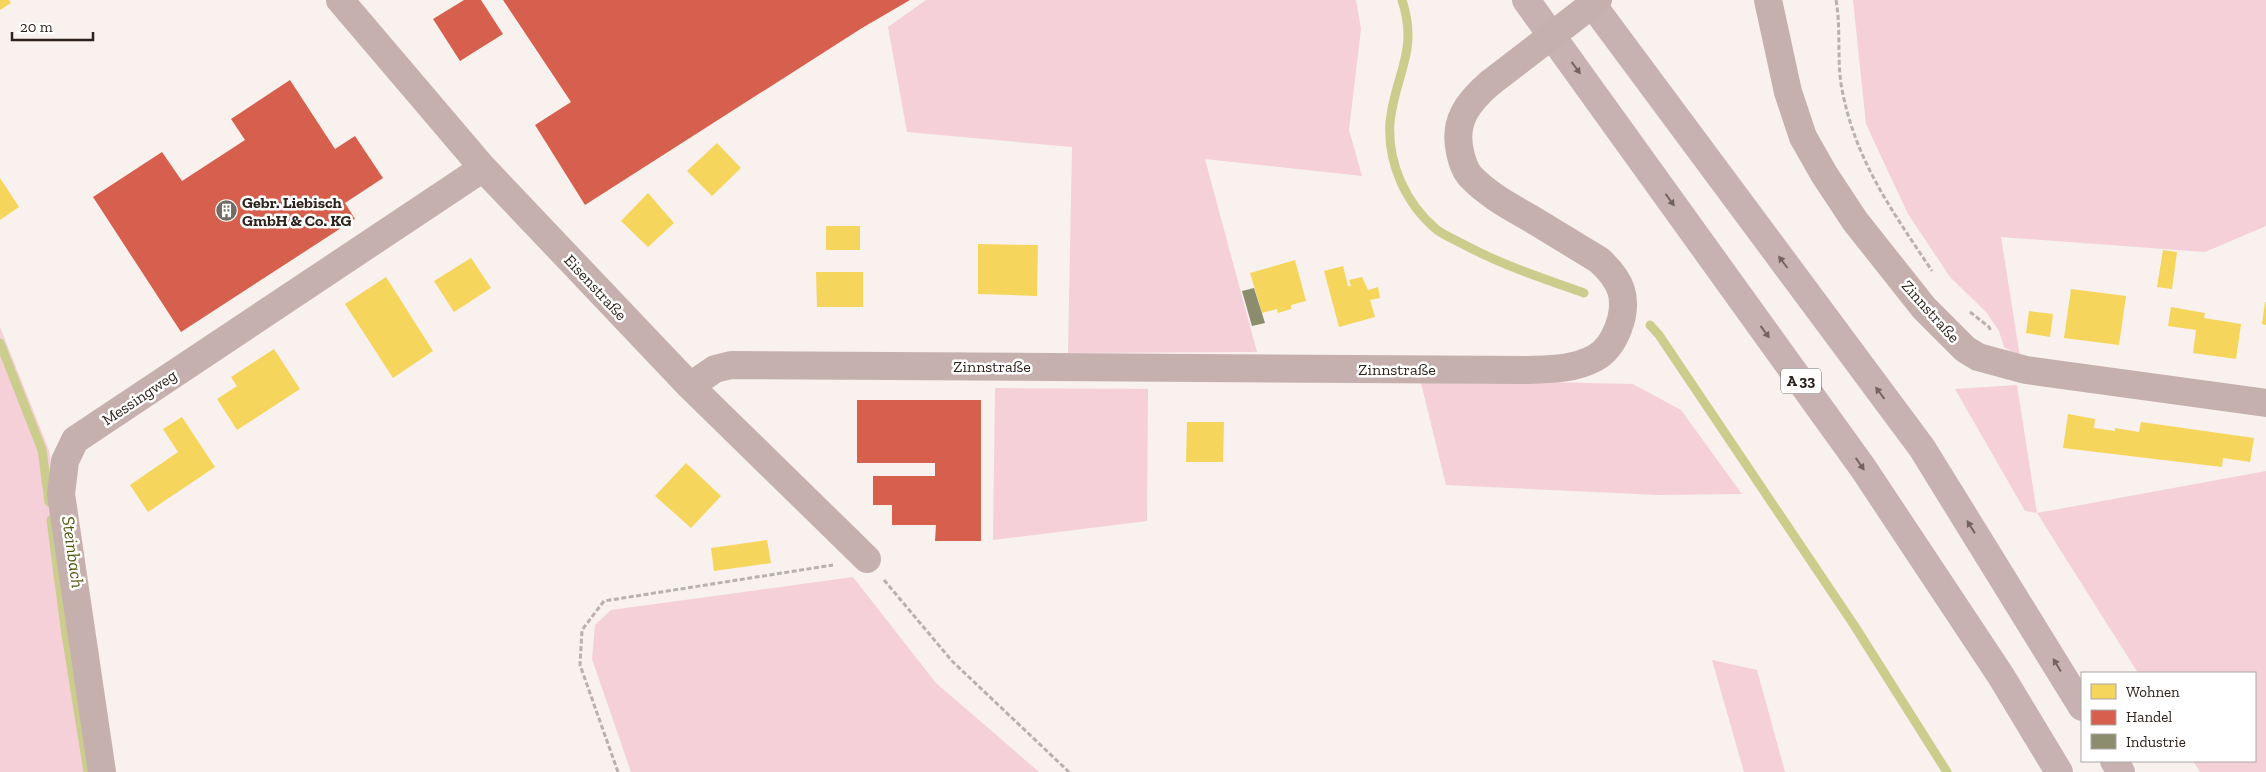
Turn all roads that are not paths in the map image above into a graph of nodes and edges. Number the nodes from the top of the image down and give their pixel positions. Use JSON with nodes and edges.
{"nodes":[{"id":1,"x":340,"y":0,"type":"edge"},
{"id":2,"x":1526,"y":0,"type":"edge"},
{"id":3,"x":1589,"y":0,"type":"edge"},
{"id":4,"x":1598,"y":0,"type":"edge"},
{"id":5,"x":1768,"y":0,"type":"edge"},
{"id":6,"x":483,"y":168,"type":"junction"},
{"id":7,"x":690,"y":386,"type":"junction"},
{"id":8,"x":2266,"y":403,"type":"edge"},
{"id":9,"x":867,"y":559,"type":"road end"},
{"id":10,"x":2081,"y":705,"type":"edge"},
{"id":11,"x":102,"y":772,"type":"edge"},
{"id":12,"x":2059,"y":772,"type":"edge"}],
"edges":[{"from":1,"to":6,"type":"street","name":"Eisenstraße"},
{"from":2,"to":12,"type":"highway","number":"A 33","one_way":true},
{"from":10,"to":3,"type":"highway","one_way":true},
{"from":4,"to":7,"type":"street","name":"Zinnstraße","bridge":true},
{"from":5,"to":8,"type":"street","name":"Zinnstraße"},
{"from":6,"to":7,"type":"street","name":"Eisenstraße"},
{"from":6,"to":11,"type":"street","name":"Messingweg"},
{"from":7,"to":9,"type":"street","name":"Eisenstraße"}]}
